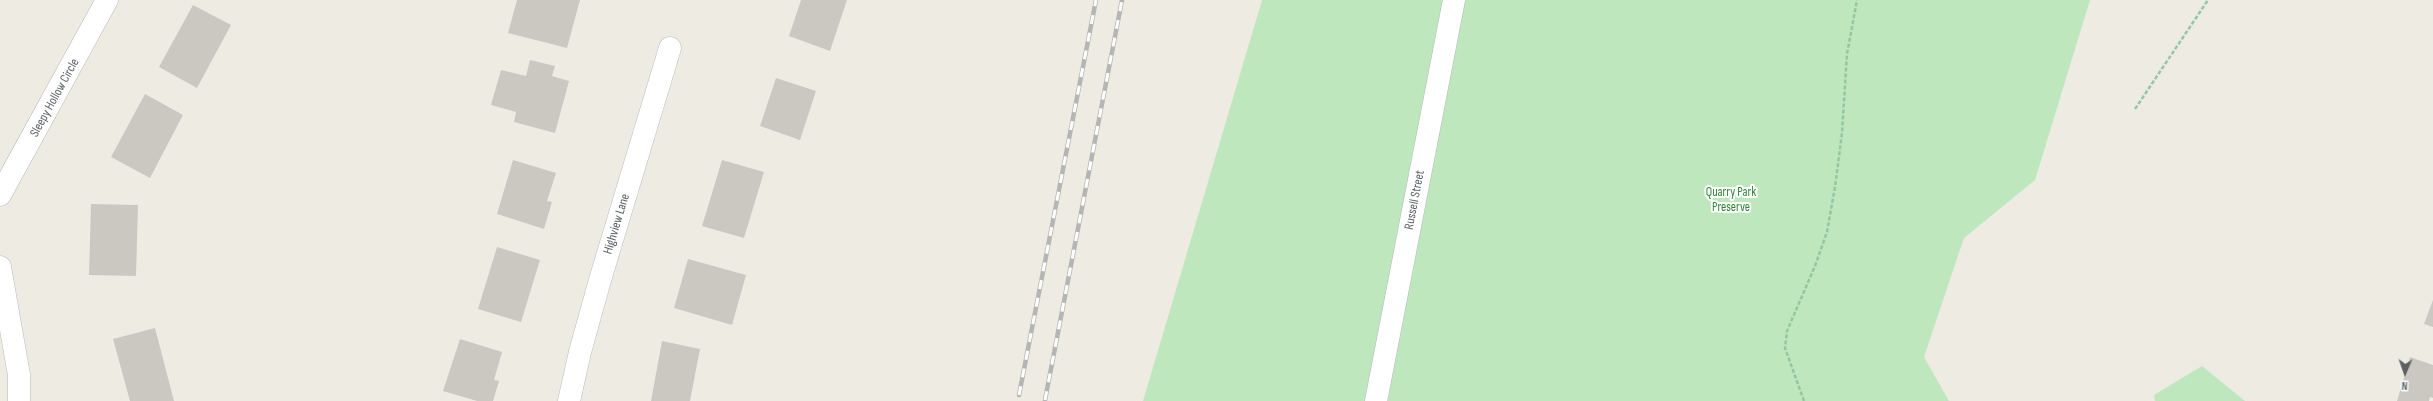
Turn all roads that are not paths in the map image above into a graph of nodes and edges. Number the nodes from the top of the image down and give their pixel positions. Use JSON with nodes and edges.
{"nodes":[{"id":1,"x":107,"y":0,"type":"edge"},
{"id":2,"x":1454,"y":0,"type":"edge"},
{"id":3,"x":670,"y":48,"type":"dead end"},
{"id":4,"x":0,"y":195,"type":"edge"},
{"id":5,"x":0,"y":268,"type":"edge"},
{"id":6,"x":19,"y":401,"type":"edge"},
{"id":7,"x":570,"y":401,"type":"edge"},
{"id":8,"x":1376,"y":401,"type":"edge"}],
"edges":[{"from":1,"to":4,"type":"street","name":"Sleepy Hollow Circle"},
{"from":2,"to":8,"type":"street","name":"Russell Street"},
{"from":3,"to":7,"type":"street","name":"Highview Lane"},
{"from":5,"to":6,"type":"street"}]}
